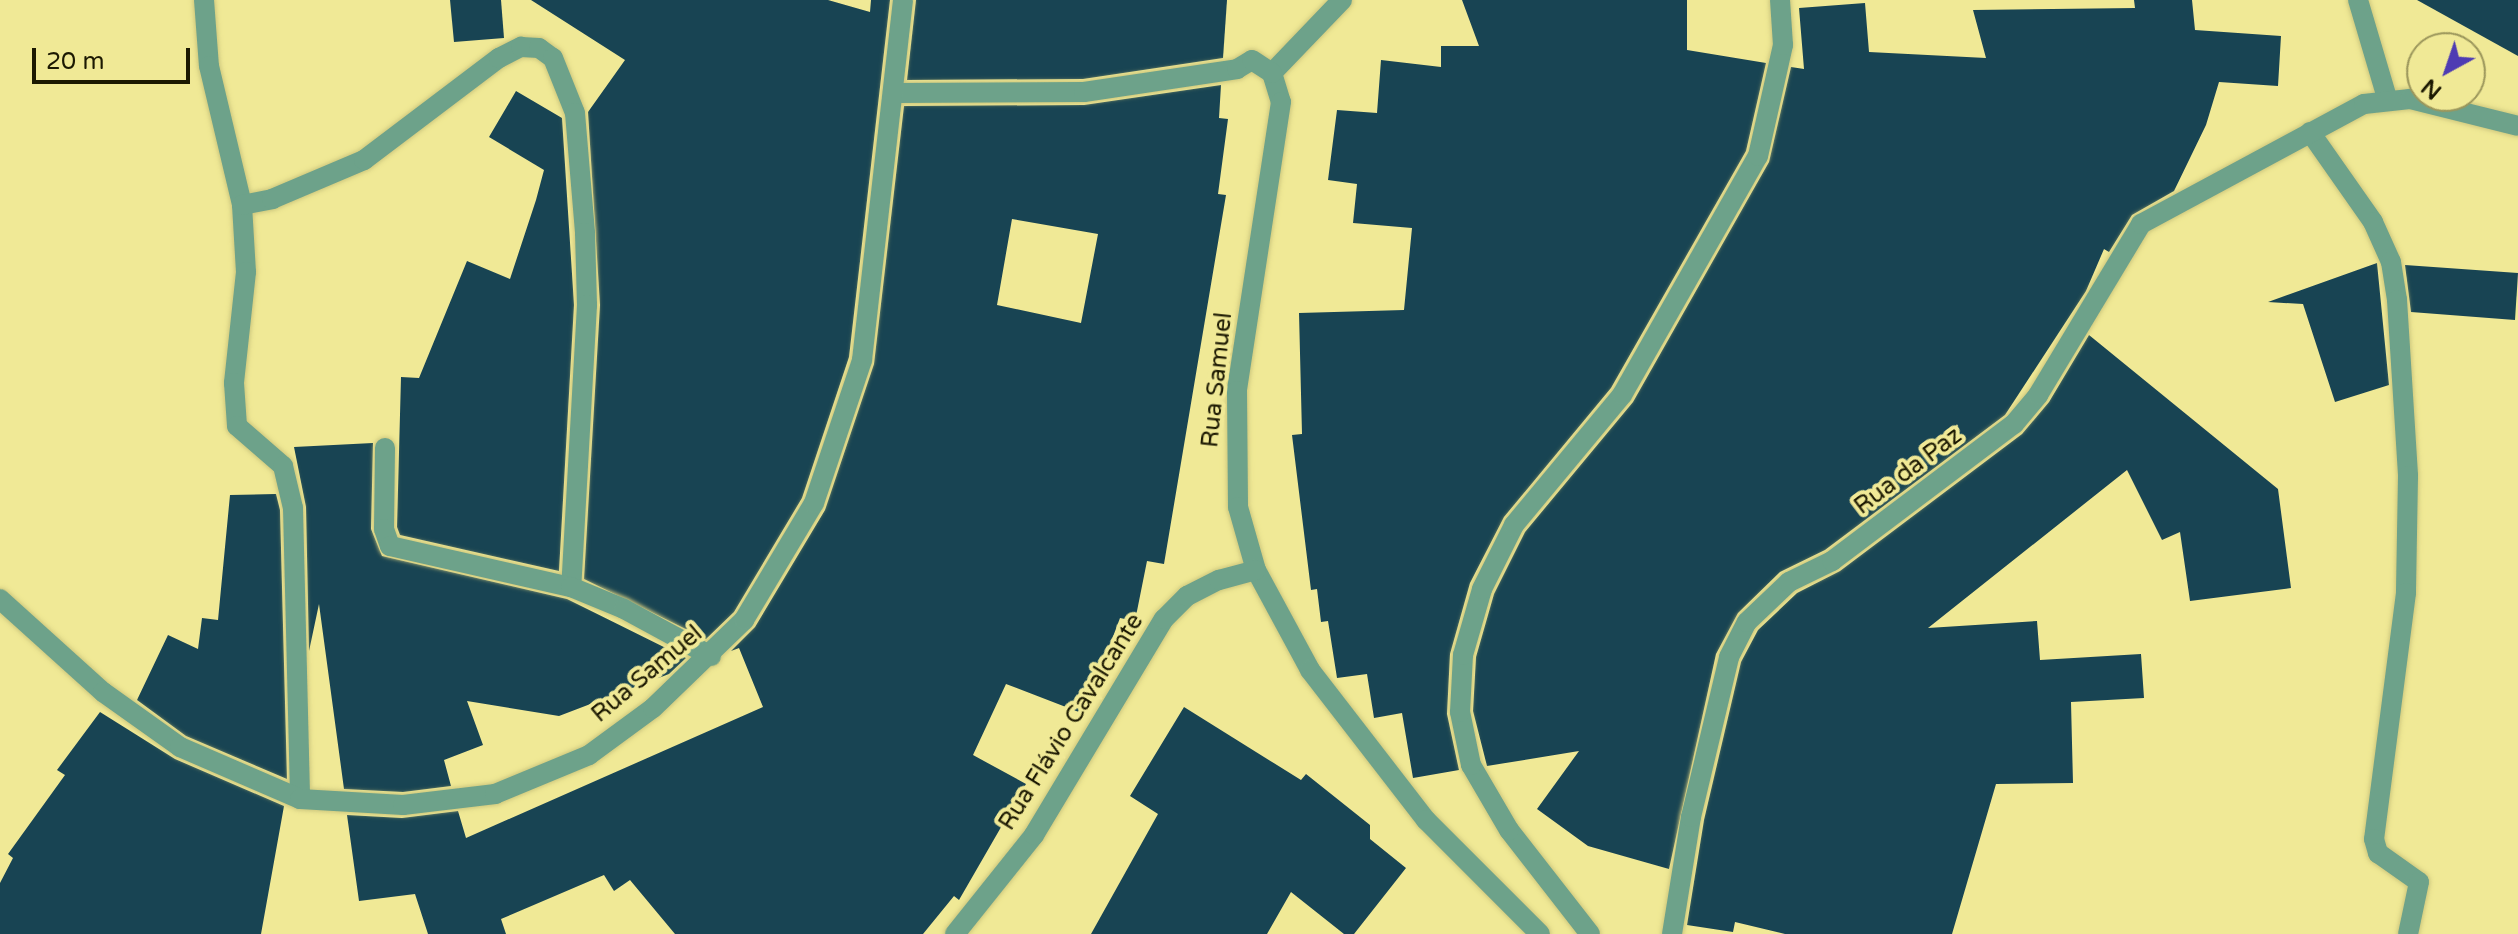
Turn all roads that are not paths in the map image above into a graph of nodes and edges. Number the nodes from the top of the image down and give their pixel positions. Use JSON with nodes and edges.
{"nodes":[{"id":1,"x":204,"y":0,"type":"edge"},
{"id":2,"x":903,"y":0,"type":"edge"},
{"id":3,"x":1342,"y":0,"type":"edge"},
{"id":4,"x":1780,"y":0,"type":"edge"},
{"id":5,"x":2358,"y":0,"type":"edge"},
{"id":6,"x":1272,"y":73,"type":"junction"},
{"id":7,"x":896,"y":93,"type":"junction"},
{"id":8,"x":2387,"y":98,"type":"junction"},
{"id":9,"x":2518,"y":126,"type":"edge"},
{"id":10,"x":2310,"y":132,"type":"junction"},
{"id":11,"x":242,"y":205,"type":"junction"},
{"id":12,"x":385,"y":448,"type":"dead end"},
{"id":13,"x":1256,"y":570,"type":"junction"},
{"id":14,"x":571,"y":587,"type":"junction"},
{"id":15,"x":0,"y":599,"type":"edge"},
{"id":16,"x":711,"y":656,"type":"junction"},
{"id":17,"x":300,"y":799,"type":"junction"},
{"id":18,"x":955,"y":934,"type":"edge"},
{"id":19,"x":1540,"y":934,"type":"edge"},
{"id":20,"x":1590,"y":934,"type":"edge"},
{"id":21,"x":1672,"y":934,"type":"edge"},
{"id":22,"x":2408,"y":934,"type":"edge"}],
"edges":[{"from":1,"to":11,"type":"street"},
{"from":2,"to":7,"type":"street","name":"Rua Samuel"},
{"from":3,"to":6,"type":"street"},
{"from":4,"to":20,"type":"street"},
{"from":5,"to":8,"type":"street"},
{"from":6,"to":7,"type":"street"},
{"from":6,"to":13,"type":"street","name":"Rua Samuel"},
{"from":7,"to":16,"type":"street","name":"Rua Samuel"},
{"from":8,"to":9,"type":"street"},
{"from":8,"to":10,"type":"street","name":"Rua da Paz"},
{"from":10,"to":21,"type":"street","name":"Rua da Paz"},
{"from":10,"to":22,"type":"street"},
{"from":11,"to":14,"type":"street"},
{"from":11,"to":17,"type":"street"},
{"from":12,"to":14,"type":"street"},
{"from":13,"to":18,"type":"street","name":"Rua Flávio Cavalcante"},
{"from":13,"to":19,"type":"street","name":"Rua Samuel"},
{"from":14,"to":16,"type":"street"},
{"from":15,"to":17,"type":"street","name":"Rua Samuel"},
{"from":16,"to":17,"type":"street","name":"Rua Samuel"}]}
